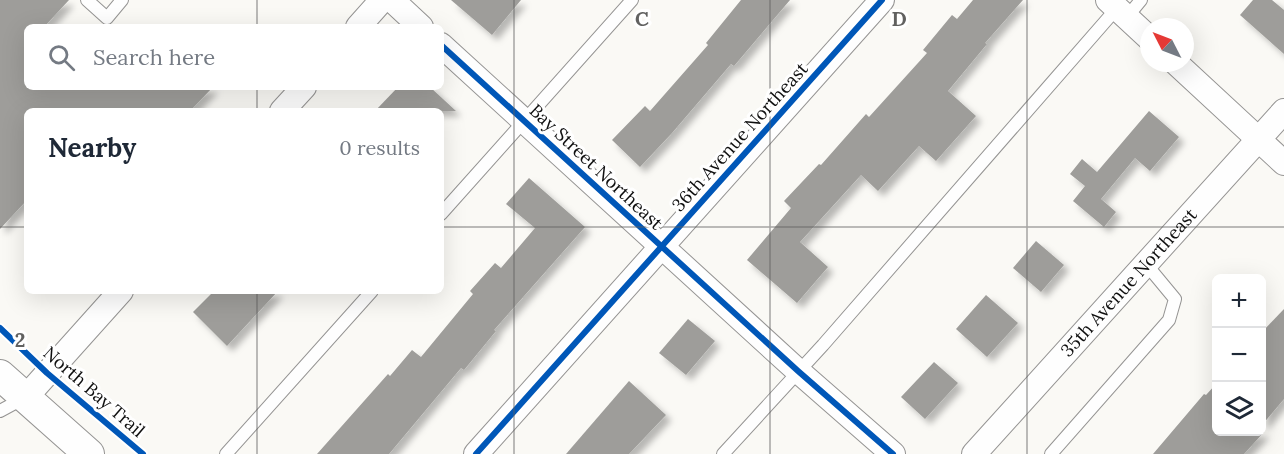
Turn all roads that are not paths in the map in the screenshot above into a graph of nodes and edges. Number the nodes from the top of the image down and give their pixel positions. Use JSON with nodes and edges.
{"nodes":[{"id":1,"x":87,"y":0,"type":"edge"},
{"id":2,"x":122,"y":0,"type":"edge"},
{"id":3,"x":382,"y":0,"type":"edge"},
{"id":4,"x":392,"y":0,"type":"edge"},
{"id":5,"x":632,"y":0,"type":"edge"},
{"id":6,"x":882,"y":0,"type":"edge"},
{"id":7,"x":1123,"y":6,"type":"edge"},
{"id":8,"x":361,"y":24,"type":"edge"},
{"id":9,"x":418,"y":24,"type":"edge"},
{"id":10,"x":1140,"y":27,"type":"edge"},
{"id":11,"x":444,"y":48,"type":"edge"},
{"id":12,"x":1186,"y":72,"type":"edge"},
{"id":13,"x":301,"y":90,"type":"edge"},
{"id":14,"x":285,"y":108,"type":"edge"},
{"id":15,"x":1284,"y":111,"type":"edge"},
{"id":16,"x":524,"y":121,"type":"junction"},
{"id":17,"x":1258,"y":140,"type":"junction"},
{"id":18,"x":1284,"y":163,"type":"edge"},
{"id":19,"x":444,"y":211,"type":"edge"},
{"id":20,"x":661,"y":247,"type":"junction"},
{"id":21,"x":1146,"y":264,"type":"junction"},
{"id":22,"x":118,"y":294,"type":"edge"},
{"id":23,"x":369,"y":294,"type":"edge"},
{"id":24,"x":798,"y":371,"type":"junction"},
{"id":25,"x":0,"y":375,"type":"edge"},
{"id":26,"x":13,"y":404,"type":"edge"},
{"id":27,"x":89,"y":454,"type":"edge"},
{"id":28,"x":226,"y":454,"type":"edge"},
{"id":29,"x":476,"y":454,"type":"edge"},
{"id":30,"x":723,"y":454,"type":"edge"},
{"id":31,"x":893,"y":454,"type":"edge"},
{"id":32,"x":974,"y":454,"type":"edge"},
{"id":33,"x":1051,"y":454,"type":"edge"}],
"edges":[{"from":1,"to":2,"type":"lane"},
{"from":3,"to":8,"type":"street"},
{"from":4,"to":9,"type":"street"},
{"from":5,"to":16,"type":"lane"},
{"from":6,"to":20,"type":"street","name":"36th Avenue Northeast"},
{"from":7,"to":10,"type":"street"},
{"from":7,"to":24,"type":"lane"},
{"from":11,"to":16,"type":"street","name":"Bay Street Northeast"},
{"from":12,"to":17,"type":"street"},
{"from":13,"to":14,"type":"street"},
{"from":15,"to":17,"type":"street","name":"35th Avenue Northeast"},
{"from":16,"to":19,"type":"lane"},
{"from":16,"to":20,"type":"street","name":"Bay Street Northeast"},
{"from":17,"to":18,"type":"street"},
{"from":17,"to":21,"type":"street","name":"35th Avenue Northeast"},
{"from":20,"to":24,"type":"street","name":"Bay Street Northeast"},
{"from":20,"to":29,"type":"street","name":"36th Avenue Northeast"},
{"from":21,"to":32,"type":"street","name":"35th Avenue Northeast"},
{"from":21,"to":33,"type":"lane"},
{"from":22,"to":26,"type":"street"},
{"from":23,"to":28,"type":"lane"},
{"from":24,"to":30,"type":"lane"},
{"from":24,"to":31,"type":"street","name":"Bay Street Northeast"},
{"from":25,"to":26,"type":"street"},
{"from":26,"to":27,"type":"street"}]}
